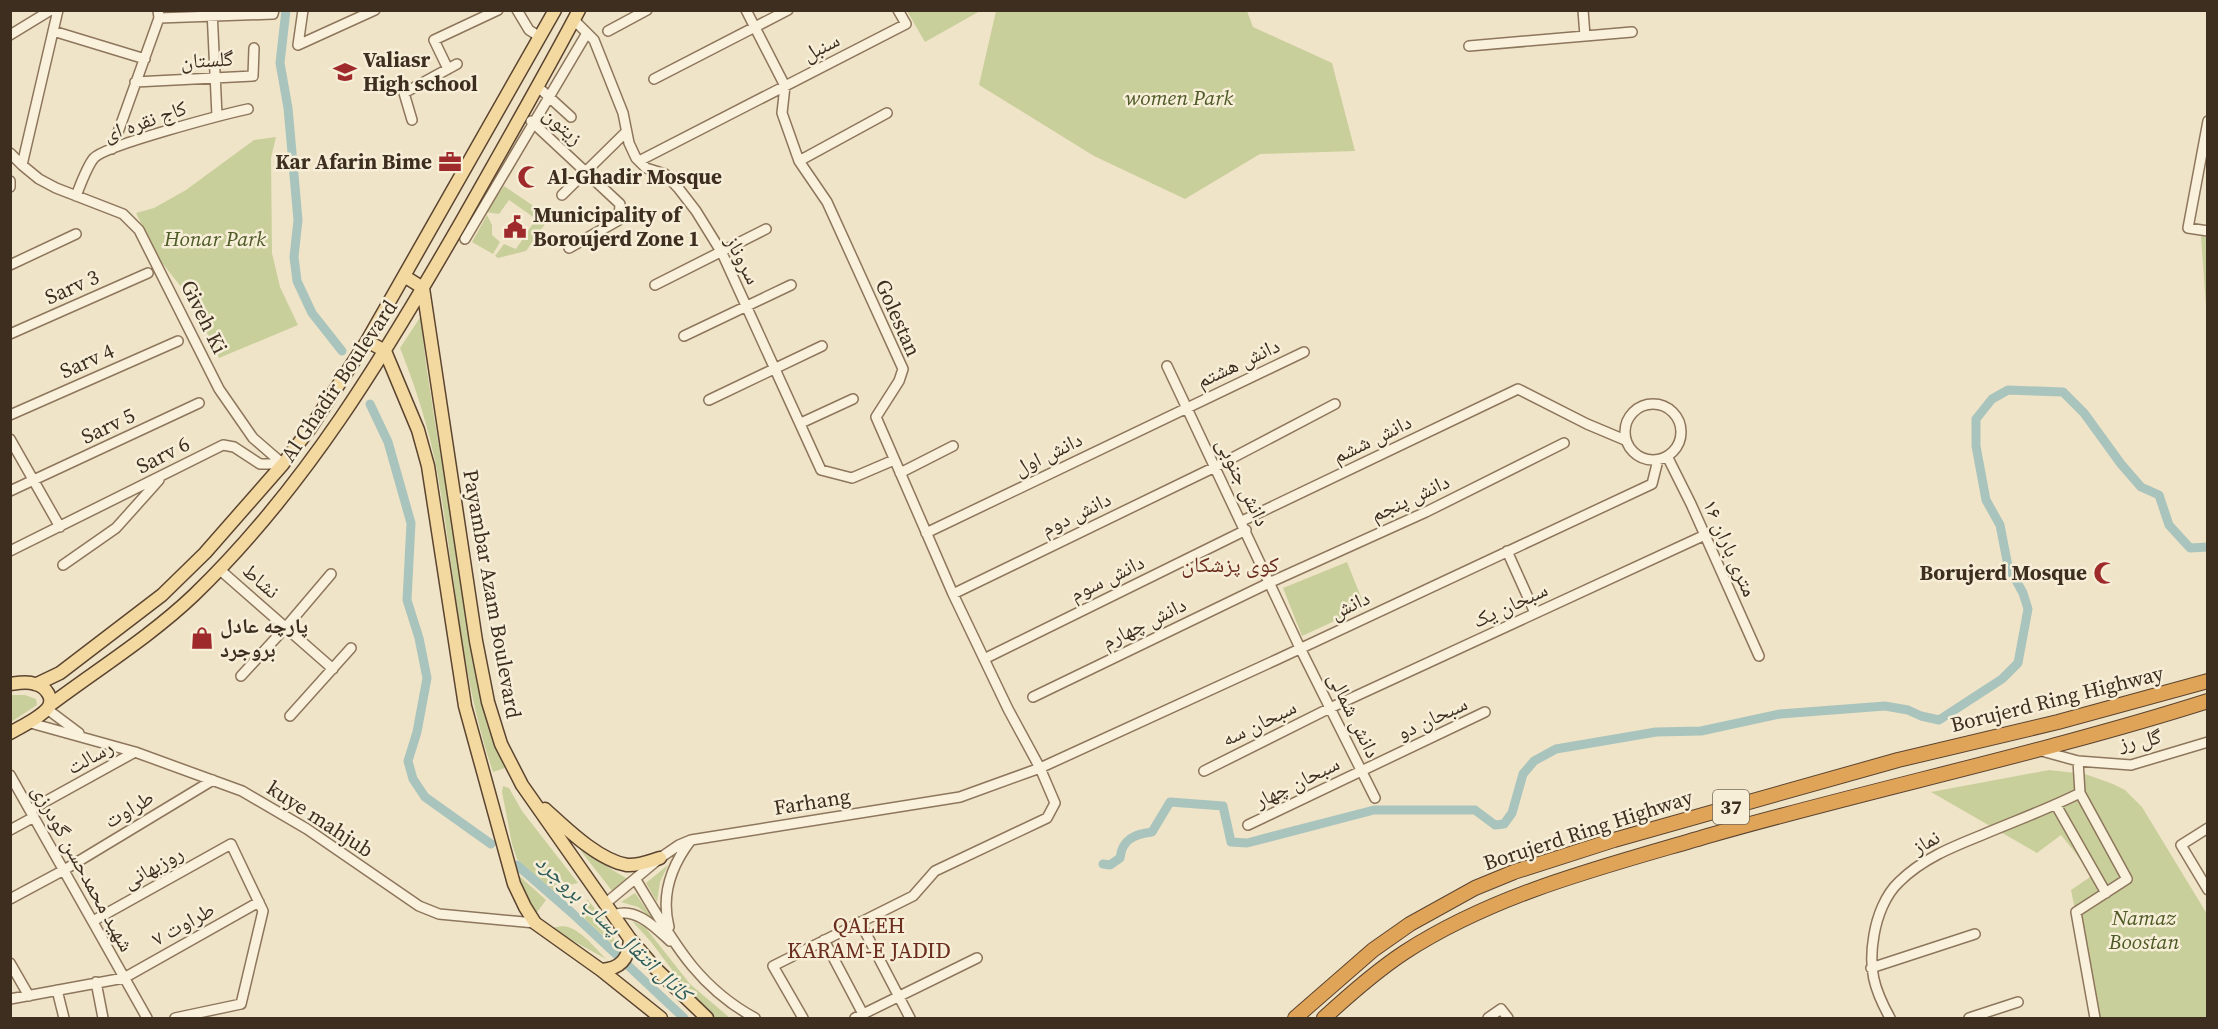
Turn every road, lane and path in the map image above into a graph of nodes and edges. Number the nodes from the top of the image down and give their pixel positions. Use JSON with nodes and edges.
{"nodes":[{"id":1,"x":51,"y":10,"type":"edge"},
{"id":2,"x":58,"y":10,"type":"edge"},
{"id":3,"x":303,"y":10,"type":"edge"},
{"id":4,"x":375,"y":10,"type":"edge"},
{"id":5,"x":498,"y":10,"type":"edge"},
{"id":6,"x":517,"y":10,"type":"edge"},
{"id":7,"x":555,"y":10,"type":"edge"},
{"id":8,"x":647,"y":10,"type":"edge"},
{"id":9,"x":746,"y":10,"type":"edge"},
{"id":10,"x":788,"y":10,"type":"edge"},
{"id":11,"x":898,"y":10,"type":"edge"},
{"id":12,"x":1583,"y":10,"type":"edge"},
{"id":13,"x":273,"y":12,"type":"edge"},
{"id":14,"x":159,"y":14,"type":"edge"},
{"id":15,"x":212,"y":14,"type":"edge"},
{"id":16,"x":577,"y":15,"type":"edge"},
{"id":17,"x":755,"y":27,"type":"junction"},
{"id":18,"x":53,"y":31,"type":"junction"},
{"id":19,"x":609,"y":31,"type":"dead end"},
{"id":20,"x":1632,"y":32,"type":"dead end"},
{"id":21,"x":587,"y":33,"type":"junction"},
{"id":22,"x":10,"y":35,"type":"edge"},
{"id":23,"x":1585,"y":36,"type":"junction"},
{"id":24,"x":540,"y":37,"type":"junction"},
{"id":25,"x":1469,"y":46,"type":"dead end"},
{"id":26,"x":254,"y":48,"type":"dead end"},
{"id":27,"x":145,"y":59,"type":"junction"},
{"id":28,"x":215,"y":77,"type":"junction"},
{"id":29,"x":654,"y":80,"type":"dead end"},
{"id":30,"x":135,"y":82,"type":"junction"},
{"id":31,"x":537,"y":86,"type":"junction"},
{"id":32,"x":785,"y":86,"type":"junction"},
{"id":33,"x":549,"y":97,"type":"junction"},
{"id":34,"x":248,"y":109,"type":"dead end"},
{"id":35,"x":523,"y":113,"type":"junction"},
{"id":36,"x":887,"y":113,"type":"dead end"},
{"id":37,"x":217,"y":116,"type":"junction"},
{"id":38,"x":571,"y":117,"type":"dead end"},
{"id":39,"x":412,"y":120,"type":"dead end"},
{"id":40,"x":2208,"y":122,"type":"edge"},
{"id":41,"x":534,"y":123,"type":"junction"},
{"id":42,"x":627,"y":132,"type":"junction"},
{"id":43,"x":112,"y":149,"type":"junction"},
{"id":44,"x":10,"y":153,"type":"edge"},
{"id":45,"x":639,"y":161,"type":"junction"},
{"id":46,"x":799,"y":161,"type":"junction"},
{"id":47,"x":22,"y":165,"type":"junction"},
{"id":48,"x":586,"y":172,"type":"junction"},
{"id":49,"x":562,"y":195,"type":"dead end"},
{"id":50,"x":76,"y":196,"type":"junction"},
{"id":51,"x":766,"y":230,"type":"dead end"},
{"id":52,"x":2208,"y":231,"type":"edge"},
{"id":53,"x":76,"y":234,"type":"dead end"},
{"id":54,"x":465,"y":239,"type":"dead end"},
{"id":55,"x":568,"y":248,"type":"dead end"},
{"id":56,"x":722,"y":253,"type":"junction"},
{"id":57,"x":10,"y":265,"type":"edge"},
{"id":58,"x":148,"y":273,"type":"dead end"},
{"id":59,"x":404,"y":276,"type":"junction"},
{"id":60,"x":655,"y":285,"type":"dead end"},
{"id":61,"x":791,"y":285,"type":"dead end"},
{"id":62,"x":423,"y":288,"type":"junction"},
{"id":63,"x":747,"y":306,"type":"junction"},
{"id":64,"x":10,"y":334,"type":"edge"},
{"id":65,"x":684,"y":336,"type":"dead end"},
{"id":66,"x":178,"y":340,"type":"dead end"},
{"id":67,"x":367,"y":341,"type":"junction"},
{"id":68,"x":822,"y":346,"type":"dead end"},
{"id":69,"x":385,"y":351,"type":"junction"},
{"id":70,"x":1304,"y":352,"type":"dead end"},
{"id":71,"x":1167,"y":366,"type":"dead end"},
{"id":72,"x":776,"y":368,"type":"junction"},
{"id":73,"x":853,"y":399,"type":"dead end"},
{"id":74,"x":709,"y":400,"type":"dead end"},
{"id":75,"x":199,"y":403,"type":"dead end"},
{"id":76,"x":1335,"y":404,"type":"dead end"},
{"id":77,"x":1186,"y":407,"type":"junction"},
{"id":78,"x":10,"y":415,"type":"edge"},
{"id":79,"x":801,"y":423,"type":"junction"},
{"id":80,"x":10,"y":439,"type":"edge"},
{"id":81,"x":1625,"y":440,"type":"junction"},
{"id":82,"x":1564,"y":443,"type":"dead end"},
{"id":83,"x":953,"y":446,"type":"dead end"},
{"id":84,"x":1663,"y":458,"type":"junction"},
{"id":85,"x":894,"y":460,"type":"junction"},
{"id":86,"x":283,"y":464,"type":"junction"},
{"id":87,"x":1215,"y":467,"type":"junction"},
{"id":88,"x":900,"y":473,"type":"junction"},
{"id":89,"x":162,"y":476,"type":"junction"},
{"id":90,"x":33,"y":481,"type":"junction"},
{"id":91,"x":10,"y":491,"type":"edge"},
{"id":92,"x":1244,"y":525,"type":"junction"},
{"id":93,"x":60,"y":527,"type":"junction"},
{"id":94,"x":926,"y":533,"type":"junction"},
{"id":95,"x":1705,"y":535,"type":"junction"},
{"id":96,"x":10,"y":551,"type":"edge"},
{"id":97,"x":1508,"y":551,"type":"junction"},
{"id":98,"x":63,"y":565,"type":"dead end"},
{"id":99,"x":219,"y":568,"type":"junction"},
{"id":100,"x":331,"y":574,"type":"dead end"},
{"id":101,"x":1270,"y":582,"type":"junction"},
{"id":102,"x":953,"y":594,"type":"junction"},
{"id":103,"x":1536,"y":613,"type":"junction"},
{"id":104,"x":286,"y":627,"type":"junction"},
{"id":105,"x":351,"y":648,"type":"dead end"},
{"id":106,"x":1300,"y":648,"type":"junction"},
{"id":107,"x":1759,"y":656,"type":"dead end"},
{"id":108,"x":984,"y":659,"type":"junction"},
{"id":109,"x":333,"y":669,"type":"junction"},
{"id":110,"x":241,"y":676,"type":"dead end"},
{"id":111,"x":2208,"y":681,"type":"edge"},
{"id":112,"x":10,"y":684,"type":"edge"},
{"id":113,"x":37,"y":684,"type":"junction"},
{"id":114,"x":1033,"y":697,"type":"dead end"},
{"id":115,"x":2208,"y":701,"type":"edge"},
{"id":116,"x":48,"y":707,"type":"junction"},
{"id":117,"x":1330,"y":708,"type":"junction"},
{"id":118,"x":1485,"y":712,"type":"dead end"},
{"id":119,"x":290,"y":716,"type":"dead end"},
{"id":120,"x":27,"y":722,"type":"junction"},
{"id":121,"x":10,"y":734,"type":"edge"},
{"id":122,"x":83,"y":737,"type":"junction"},
{"id":123,"x":2208,"y":742,"type":"edge"},
{"id":124,"x":2038,"y":750,"type":"junction"},
{"id":125,"x":135,"y":752,"type":"junction"},
{"id":126,"x":2078,"y":761,"type":"junction"},
{"id":127,"x":1040,"y":768,"type":"junction"},
{"id":128,"x":1204,"y":771,"type":"dead end"},
{"id":129,"x":1361,"y":771,"type":"junction"},
{"id":130,"x":10,"y":775,"type":"edge"},
{"id":131,"x":213,"y":780,"type":"junction"},
{"id":132,"x":2080,"y":793,"type":"junction"},
{"id":133,"x":530,"y":796,"type":"junction"},
{"id":134,"x":1374,"y":798,"type":"dead end"},
{"id":135,"x":2056,"y":805,"type":"junction"},
{"id":136,"x":32,"y":813,"type":"junction"},
{"id":137,"x":1248,"y":825,"type":"dead end"},
{"id":138,"x":2208,"y":828,"type":"edge"},
{"id":139,"x":10,"y":830,"type":"edge"},
{"id":140,"x":691,"y":840,"type":"junction"},
{"id":141,"x":660,"y":858,"type":"junction"},
{"id":142,"x":64,"y":870,"type":"junction"},
{"id":143,"x":636,"y":880,"type":"junction"},
{"id":144,"x":2208,"y":890,"type":"edge"},
{"id":145,"x":2106,"y":892,"type":"junction"},
{"id":146,"x":10,"y":898,"type":"edge"},
{"id":147,"x":259,"y":902,"type":"junction"},
{"id":148,"x":606,"y":903,"type":"junction"},
{"id":149,"x":614,"y":915,"type":"junction"},
{"id":150,"x":93,"y":921,"type":"junction"},
{"id":151,"x":860,"y":921,"type":"junction"},
{"id":152,"x":535,"y":922,"type":"junction"},
{"id":153,"x":1975,"y":934,"type":"dead end"},
{"id":154,"x":630,"y":939,"type":"junction"},
{"id":155,"x":824,"y":940,"type":"junction"},
{"id":156,"x":680,"y":951,"type":"junction"},
{"id":157,"x":977,"y":958,"type":"dead end"},
{"id":158,"x":10,"y":963,"type":"edge"},
{"id":159,"x":1871,"y":968,"type":"junction"},
{"id":160,"x":601,"y":970,"type":"junction"},
{"id":161,"x":124,"y":978,"type":"junction"},
{"id":162,"x":96,"y":982,"type":"junction"},
{"id":163,"x":57,"y":990,"type":"junction"},
{"id":164,"x":29,"y":996,"type":"junction"},
{"id":165,"x":899,"y":997,"type":"junction"},
{"id":166,"x":10,"y":999,"type":"edge"},
{"id":167,"x":2018,"y":1002,"type":"dead end"},
{"id":168,"x":859,"y":1016,"type":"edge"},
{"id":169,"x":64,"y":1018,"type":"edge"},
{"id":170,"x":103,"y":1018,"type":"edge"},
{"id":171,"x":147,"y":1018,"type":"edge"},
{"id":172,"x":175,"y":1018,"type":"edge"},
{"id":173,"x":661,"y":1018,"type":"edge"},
{"id":174,"x":707,"y":1018,"type":"edge"},
{"id":175,"x":755,"y":1018,"type":"edge"},
{"id":176,"x":803,"y":1018,"type":"edge"},
{"id":177,"x":910,"y":1018,"type":"edge"},
{"id":178,"x":1295,"y":1018,"type":"edge"},
{"id":179,"x":1324,"y":1018,"type":"edge"},
{"id":180,"x":1488,"y":1018,"type":"edge"},
{"id":181,"x":1508,"y":1018,"type":"edge"},
{"id":182,"x":1890,"y":1018,"type":"edge"},
{"id":183,"x":1969,"y":1018,"type":"edge"},
{"id":184,"x":2095,"y":1018,"type":"edge"}],
"edges":[{"from":1,"to":22,"type":"street"},
{"from":2,"to":18,"type":"street"},
{"from":3,"to":4,"type":"street"},
{"from":5,"to":39,"type":"street"},
{"from":6,"to":24,"type":"street"},
{"from":7,"to":24,"type":"main road","name":"Al Ghadir Boulevard"},
{"from":8,"to":19,"type":"street"},
{"from":9,"to":17,"type":"street"},
{"from":10,"to":17,"type":"street"},
{"from":11,"to":32,"type":"street","name":"سنبل"},
{"from":12,"to":23,"type":"street"},
{"from":13,"to":15,"type":"street"},
{"from":14,"to":15,"type":"street"},
{"from":14,"to":27,"type":"street"},
{"from":15,"to":28,"type":"street"},
{"from":16,"to":21,"type":"street"},
{"from":16,"to":31,"type":"main road","name":"Al Ghadir Boulevard"},
{"from":17,"to":29,"type":"street"},
{"from":17,"to":32,"type":"street"},
{"from":18,"to":27,"type":"street"},
{"from":18,"to":47,"type":"street"},
{"from":20,"to":23,"type":"street"},
{"from":21,"to":33,"type":"street"},
{"from":21,"to":42,"type":"street"},
{"from":23,"to":25,"type":"street"},
{"from":24,"to":59,"type":"main road","name":"Al Ghadir Boulevard"},
{"from":26,"to":28,"type":"street","name":"گلستان"},
{"from":27,"to":30,"type":"street"},
{"from":28,"to":30,"type":"street","name":"گلستان"},
{"from":28,"to":37,"type":"street"},
{"from":30,"to":43,"type":"street"},
{"from":31,"to":33,"type":"street"},
{"from":31,"to":35,"type":"main road","name":"Al Ghadir Boulevard"},
{"from":32,"to":45,"type":"street","name":"سنبل"},
{"from":32,"to":46,"type":"street","name":"Golestan"},
{"from":33,"to":38,"type":"street"},
{"from":33,"to":41,"type":"street"},
{"from":34,"to":37,"type":"street","name":"کاج نقره ای"},
{"from":35,"to":41,"type":"street","name":"زیتون"},
{"from":35,"to":62,"type":"main road","name":"Al Ghadir Boulevard"},
{"from":36,"to":46,"type":"street"},
{"from":37,"to":43,"type":"street","name":"کاج نقره ای"},
{"from":40,"to":52,"type":"street"},
{"from":41,"to":48,"type":"street","name":"زیتون"},
{"from":41,"to":54,"type":"street"},
{"from":42,"to":45,"type":"street"},
{"from":42,"to":48,"type":"street"},
{"from":43,"to":50,"type":"street","name":"کاج نقره ای"},
{"from":44,"to":47,"type":"street"},
{"from":45,"to":56,"type":"street","name":"سروناز"},
{"from":46,"to":85,"type":"street","name":"Golestan"},
{"from":47,"to":50,"type":"street","name":"Giveh Ki"},
{"from":48,"to":49,"type":"street"},
{"from":48,"to":55,"type":"street","name":"زیتون"},
{"from":50,"to":86,"type":"street","name":"Giveh Ki"},
{"from":51,"to":56,"type":"street"},
{"from":53,"to":57,"type":"street"},
{"from":56,"to":60,"type":"street"},
{"from":56,"to":63,"type":"street","name":"سروناز"},
{"from":58,"to":64,"type":"street","name":"Sarv 3"},
{"from":59,"to":62,"type":"main road"},
{"from":59,"to":67,"type":"main road","name":"Al Ghadir Boulevard"},
{"from":61,"to":63,"type":"street"},
{"from":62,"to":69,"type":"main road","name":"Al Ghadir Boulevard"},
{"from":62,"to":133,"type":"main road","name":"Payambar Azam Boulevard"},
{"from":63,"to":65,"type":"street"},
{"from":63,"to":72,"type":"street","name":"سروناز"},
{"from":66,"to":78,"type":"street","name":"Sarv 4"},
{"from":67,"to":69,"type":"main road"},
{"from":67,"to":86,"type":"main road","name":"Al Ghadir Boulevard"},
{"from":68,"to":72,"type":"street"},
{"from":69,"to":99,"type":"main road","name":"Al Ghadir Boulevard"},
{"from":69,"to":152,"type":"main road","name":"Payambar Azam Boulevard"},
{"from":70,"to":77,"type":"street","name":"دانش هشتم"},
{"from":71,"to":77,"type":"street","name":"دانش جنوبی"},
{"from":72,"to":74,"type":"street"},
{"from":72,"to":79,"type":"street","name":"سروناز"},
{"from":73,"to":79,"type":"street"},
{"from":75,"to":90,"type":"street","name":"Sarv 5"},
{"from":76,"to":87,"type":"street","name":"دانش دوم"},
{"from":77,"to":87,"type":"street","name":"دانش جنوبی"},
{"from":77,"to":94,"type":"street","name":"دانش اول"},
{"from":79,"to":85,"type":"street","name":"سروناز"},
{"from":80,"to":90,"type":"street"},
{"from":81,"to":84,"type":"street"},
{"from":81,"to":84,"type":"street"},
{"from":81,"to":92,"type":"street","name":"دانش ششم"},
{"from":82,"to":101,"type":"street","name":"دانش پنجم"},
{"from":83,"to":88,"type":"street"},
{"from":84,"to":95,"type":"street","name":"۱۶ متری باران"},
{"from":84,"to":97,"type":"street","name":"دانش"},
{"from":85,"to":88,"type":"street","name":"Golestan"},
{"from":86,"to":89,"type":"street","name":"Sarv 6"},
{"from":86,"to":113,"type":"main road","name":"Al Ghadir Boulevard"},
{"from":87,"to":92,"type":"street","name":"دانش جنوبی"},
{"from":87,"to":102,"type":"street","name":"دانش دوم"},
{"from":88,"to":94,"type":"street","name":"Golestan"},
{"from":89,"to":93,"type":"street","name":"Sarv 6"},
{"from":89,"to":98,"type":"street"},
{"from":90,"to":91,"type":"street","name":"Sarv 5"},
{"from":90,"to":93,"type":"street"},
{"from":92,"to":101,"type":"street","name":"دانش جنوبی"},
{"from":92,"to":108,"type":"street","name":"دانش سوم"},
{"from":93,"to":96,"type":"street","name":"Sarv 6"},
{"from":94,"to":102,"type":"street","name":"Golestan"},
{"from":95,"to":103,"type":"street","name":"سبحان یک"},
{"from":95,"to":107,"type":"street","name":"۱۶ متری باران"},
{"from":97,"to":103,"type":"street"},
{"from":97,"to":106,"type":"street","name":"دانش"},
{"from":99,"to":104,"type":"street","name":"نشاط"},
{"from":99,"to":116,"type":"main road","name":"Al Ghadir Boulevard"},
{"from":100,"to":104,"type":"street"},
{"from":101,"to":106,"type":"street","name":"دانش جنوبی"},
{"from":101,"to":114,"type":"street","name":"دانش چهارم"},
{"from":102,"to":108,"type":"street","name":"Golestan"},
{"from":103,"to":117,"type":"street","name":"سبحان یک"},
{"from":104,"to":109,"type":"street","name":"نشاط"},
{"from":104,"to":110,"type":"street"},
{"from":105,"to":109,"type":"street"},
{"from":106,"to":117,"type":"street","name":"دانش شمالی"},
{"from":106,"to":127,"type":"street","name":"دانش"},
{"from":108,"to":127,"type":"street","name":"Golestan"},
{"from":109,"to":119,"type":"street"},
{"from":111,"to":178,"type":"highway","name":"Borujerd Ring Highway","number":"37"},
{"from":112,"to":113,"type":"main road"},
{"from":113,"to":116,"type":"main road"},
{"from":115,"to":124,"type":"highway","name":"Borujerd Ring Highway","number":"37"},
{"from":116,"to":120,"type":"main road","name":"Al Ghadir Boulevard"},
{"from":116,"to":122,"type":"street"},
{"from":117,"to":128,"type":"street","name":"سبحان سه"},
{"from":117,"to":129,"type":"street","name":"دانش شمالی"},
{"from":118,"to":129,"type":"street","name":"سبحان دو"},
{"from":120,"to":121,"type":"main road","name":"Al Ghadir Boulevard"},
{"from":120,"to":122,"type":"street","name":"kuye mahjub"},
{"from":122,"to":125,"type":"street","name":"kuye mahjub"},
{"from":123,"to":126,"type":"street","name":"گل رز"},
{"from":124,"to":126,"type":"street","name":"گل رز"},
{"from":124,"to":179,"type":"highway","name":"Borujerd Ring Highway","number":"37"},
{"from":125,"to":131,"type":"street","name":"kuye mahjub"},
{"from":125,"to":136,"type":"street","name":"رسالت"},
{"from":126,"to":132,"type":"street"},
{"from":127,"to":140,"type":"street","name":"Farhang"},
{"from":127,"to":151,"type":"street","name":"Golestan"},
{"from":129,"to":134,"type":"street","name":"دانش شمالی"},
{"from":129,"to":137,"type":"street","name":"سبحان چهار"},
{"from":130,"to":136,"type":"street","name":"شهید محمدحسن گودرزی"},
{"from":131,"to":142,"type":"street","name":"طراوت"},
{"from":131,"to":152,"type":"street","name":"kuye mahjub"},
{"from":132,"to":135,"type":"street","name":"نماز"},
{"from":132,"to":145,"type":"street"},
{"from":133,"to":141,"type":"main road"},
{"from":133,"to":148,"type":"main road","name":"Payambar Azam Boulevard"},
{"from":135,"to":145,"type":"street"},
{"from":135,"to":159,"type":"street","name":"نماز"},
{"from":136,"to":139,"type":"street","name":"رسالت"},
{"from":136,"to":142,"type":"street","name":"شهید محمدحسن گودرزی"},
{"from":138,"to":144,"type":"street"},
{"from":140,"to":141,"type":"street","name":"Farhang"},
{"from":140,"to":156,"type":"street"},
{"from":141,"to":143,"type":"street","name":"Farhang"},
{"from":142,"to":146,"type":"street","name":"طراوت"},
{"from":142,"to":150,"type":"street","name":"شهید محمدحسن گودرزی"},
{"from":143,"to":148,"type":"street","name":"Farhang"},
{"from":143,"to":156,"type":"street"},
{"from":145,"to":184,"type":"street"},
{"from":147,"to":150,"type":"street","name":"روزبهانی"},
{"from":147,"to":161,"type":"street","name":"طراوت ۷"},
{"from":147,"to":172,"type":"street"},
{"from":148,"to":149,"type":"main road","name":"Payambar Azam Boulevard"},
{"from":149,"to":154,"type":"main road","name":"Payambar Azam Boulevard"},
{"from":149,"to":156,"type":"street"},
{"from":150,"to":161,"type":"street","name":"شهید محمدحسن گودرزی"},
{"from":151,"to":155,"type":"street"},
{"from":151,"to":165,"type":"street"},
{"from":152,"to":160,"type":"main road","name":"Payambar Azam Boulevard"},
{"from":153,"to":159,"type":"street"},
{"from":154,"to":160,"type":"main road"},
{"from":154,"to":174,"type":"main road","name":"Payambar Azam Boulevard"},
{"from":155,"to":168,"type":"street"},
{"from":155,"to":176,"type":"street"},
{"from":156,"to":175,"type":"street"},
{"from":157,"to":165,"type":"street"},
{"from":158,"to":164,"type":"street"},
{"from":159,"to":182,"type":"street","name":"نماز"},
{"from":160,"to":173,"type":"main road","name":"Payambar Azam Boulevard"},
{"from":161,"to":162,"type":"street"},
{"from":161,"to":171,"type":"street","name":"شهید محمدحسن گودرزی"},
{"from":162,"to":163,"type":"street"},
{"from":162,"to":170,"type":"street"},
{"from":163,"to":164,"type":"street"},
{"from":163,"to":169,"type":"street"},
{"from":164,"to":166,"type":"street"},
{"from":165,"to":168,"type":"street"},
{"from":165,"to":177,"type":"street"},
{"from":167,"to":183,"type":"street"},
{"from":180,"to":181,"type":"street"}]}
